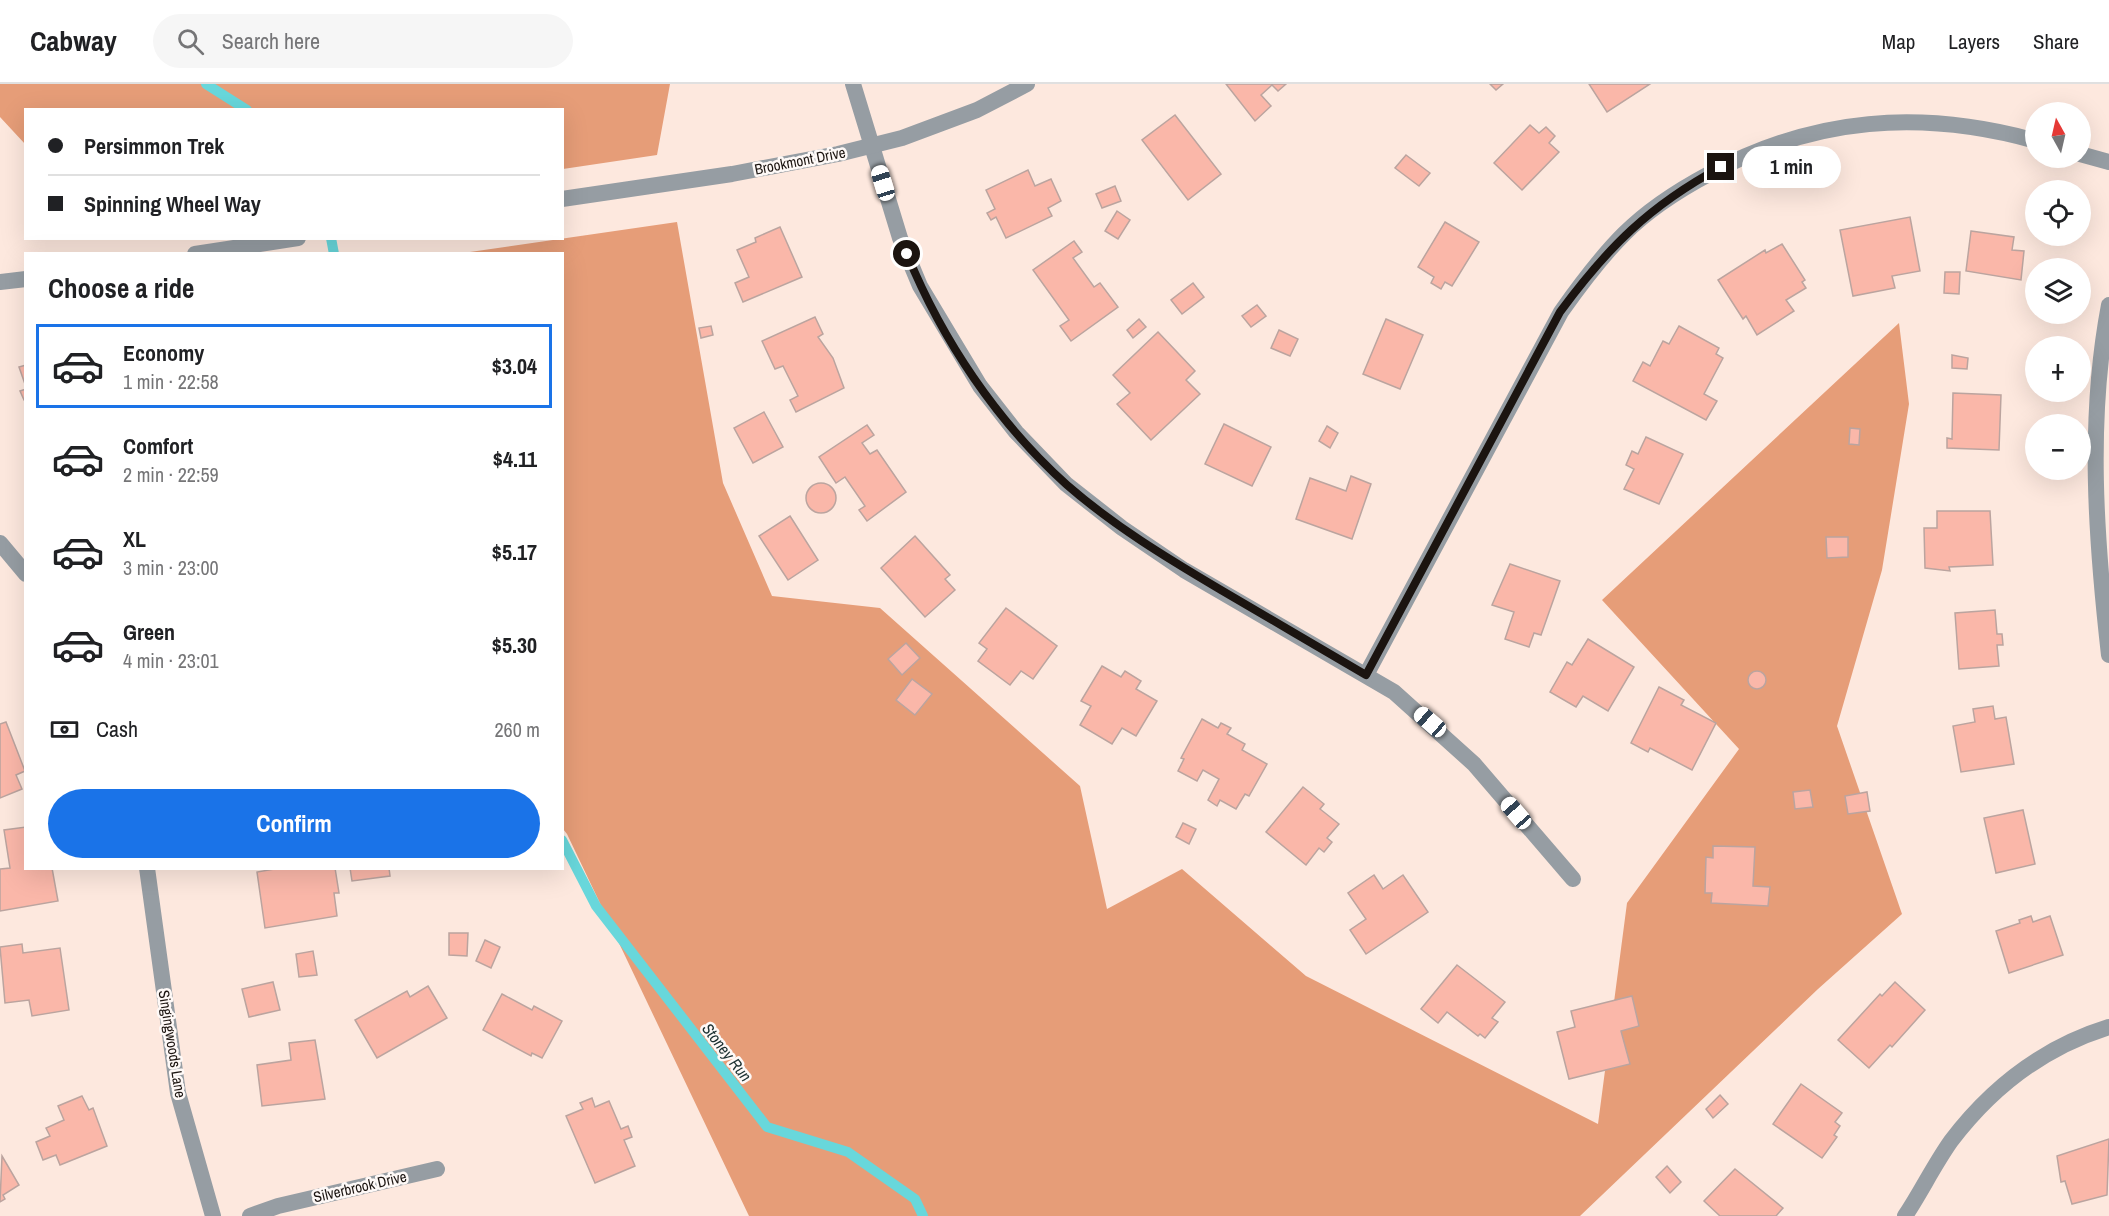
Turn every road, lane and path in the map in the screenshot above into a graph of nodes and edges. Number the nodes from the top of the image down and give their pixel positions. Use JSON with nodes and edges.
{"nodes":[{"id":1,"x":853,"y":84,"type":"edge"},
{"id":2,"x":1027,"y":84,"type":"edge"},
{"id":3,"x":2025,"y":138,"type":"edge"},
{"id":4,"x":872,"y":146,"type":"junction"},
{"id":5,"x":2091,"y":157,"type":"edge"},
{"id":6,"x":2109,"y":162,"type":"edge"},
{"id":7,"x":564,"y":199,"type":"edge"},
{"id":8,"x":285,"y":240,"type":"edge"},
{"id":9,"x":208,"y":252,"type":"edge"},
{"id":10,"x":24,"y":279,"type":"edge"},
{"id":11,"x":0,"y":282,"type":"edge"},
{"id":12,"x":2109,"y":304,"type":"edge"},
{"id":13,"x":0,"y":543,"type":"edge"},
{"id":14,"x":24,"y":572,"type":"edge"},
{"id":15,"x":2109,"y":655,"type":"edge"},
{"id":16,"x":1366,"y":675,"type":"junction"},
{"id":17,"x":147,"y":870,"type":"edge"},
{"id":18,"x":1573,"y":879,"type":"dead end"},
{"id":19,"x":2109,"y":1027,"type":"edge"},
{"id":20,"x":437,"y":1169,"type":"dead end"},
{"id":21,"x":213,"y":1216,"type":"edge"},
{"id":22,"x":250,"y":1216,"type":"edge"},
{"id":23,"x":1905,"y":1216,"type":"edge"}],
"edges":[{"from":1,"to":4,"type":"street"},
{"from":2,"to":4,"type":"street","name":"Brookmont Drive"},
{"from":3,"to":16,"type":"street"},
{"from":4,"to":7,"type":"street","name":"Brookmont Drive"},
{"from":4,"to":16,"type":"street"},
{"from":5,"to":6,"type":"street"},
{"from":8,"to":9,"type":"street"},
{"from":10,"to":11,"type":"street"},
{"from":12,"to":15,"type":"street"},
{"from":13,"to":14,"type":"street"},
{"from":16,"to":18,"type":"street"},
{"from":17,"to":21,"type":"street","name":"Singingwoods Lane"},
{"from":19,"to":23,"type":"street"},
{"from":20,"to":22,"type":"street","name":"Silverbrook Drive"}]}
